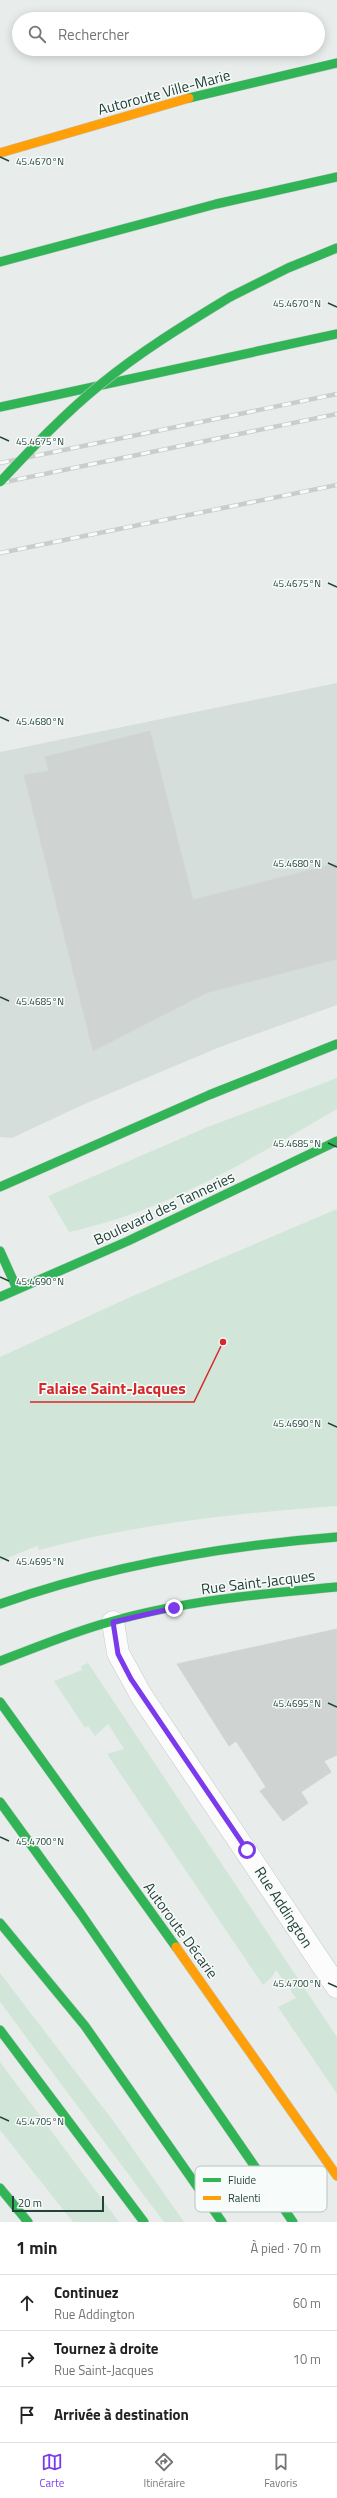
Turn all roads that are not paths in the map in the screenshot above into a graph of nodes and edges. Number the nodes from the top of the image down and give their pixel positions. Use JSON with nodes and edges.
{"nodes":[{"id":1,"x":337,"y":63,"type":"edge"},
{"id":2,"x":0,"y":153,"type":"edge"},
{"id":3,"x":337,"y":177,"type":"edge"},
{"id":4,"x":337,"y":248,"type":"edge"},
{"id":5,"x":0,"y":262,"type":"edge"},
{"id":6,"x":337,"y":334,"type":"edge"},
{"id":7,"x":0,"y":407,"type":"edge"},
{"id":8,"x":0,"y":482,"type":"edge"},
{"id":9,"x":337,"y":1044,"type":"edge"},
{"id":10,"x":337,"y":1140,"type":"edge"},
{"id":11,"x":0,"y":1187,"type":"edge"},
{"id":12,"x":0,"y":1250,"type":"edge"},
{"id":13,"x":17,"y":1289,"type":"junction"},
{"id":14,"x":0,"y":1297,"type":"edge"},
{"id":15,"x":337,"y":1537,"type":"edge"},
{"id":16,"x":337,"y":1587,"type":"edge"},
{"id":17,"x":0,"y":1604,"type":"edge"},
{"id":18,"x":113,"y":1622,"type":"junction"},
{"id":19,"x":0,"y":1661,"type":"edge"},
{"id":20,"x":0,"y":1702,"type":"edge"},
{"id":21,"x":0,"y":1802,"type":"edge"},
{"id":22,"x":0,"y":1923,"type":"edge"},
{"id":23,"x":337,"y":1987,"type":"edge"},
{"id":24,"x":0,"y":2030,"type":"edge"},
{"id":25,"x":254,"y":2166,"type":"edge"},
{"id":26,"x":337,"y":2176,"type":"edge"},
{"id":27,"x":195,"y":2183,"type":"edge"},
{"id":28,"x":0,"y":2188,"type":"edge"},
{"id":29,"x":215,"y":2212,"type":"edge"},
{"id":30,"x":286,"y":2212,"type":"edge"},
{"id":31,"x":28,"y":2222,"type":"edge"},
{"id":32,"x":144,"y":2222,"type":"edge"},
{"id":33,"x":222,"y":2222,"type":"edge"},
{"id":34,"x":293,"y":2222,"type":"edge"}],
"edges":[{"from":1,"to":2,"type":"main road","name":"Autoroute Ville-Marie"},
{"from":3,"to":5,"type":"main road"},
{"from":4,"to":8,"type":"main road","bridge":true},
{"from":6,"to":7,"type":"main road"},
{"from":9,"to":11,"type":"main road"},
{"from":10,"to":13,"type":"main road","name":"Boulevard des Tanneries"},
{"from":12,"to":13,"type":"main road"},
{"from":13,"to":14,"type":"main road","name":"Boulevard des Tanneries"},
{"from":15,"to":17,"type":"main road"},
{"from":16,"to":18,"type":"main road","name":"Rue Saint-Jacques"},
{"from":18,"to":19,"type":"main road","name":"Rue Saint-Jacques"},
{"from":18,"to":23,"type":"street","name":"Rue Addington"},
{"from":20,"to":26,"type":"main road","name":"Autoroute Décarie"},
{"from":21,"to":25,"type":"main road"},
{"from":22,"to":27,"type":"main road"},
{"from":24,"to":32,"type":"main road"},
{"from":28,"to":31,"type":"main road"},
{"from":29,"to":33,"type":"main road"},
{"from":30,"to":34,"type":"main road"}]}
